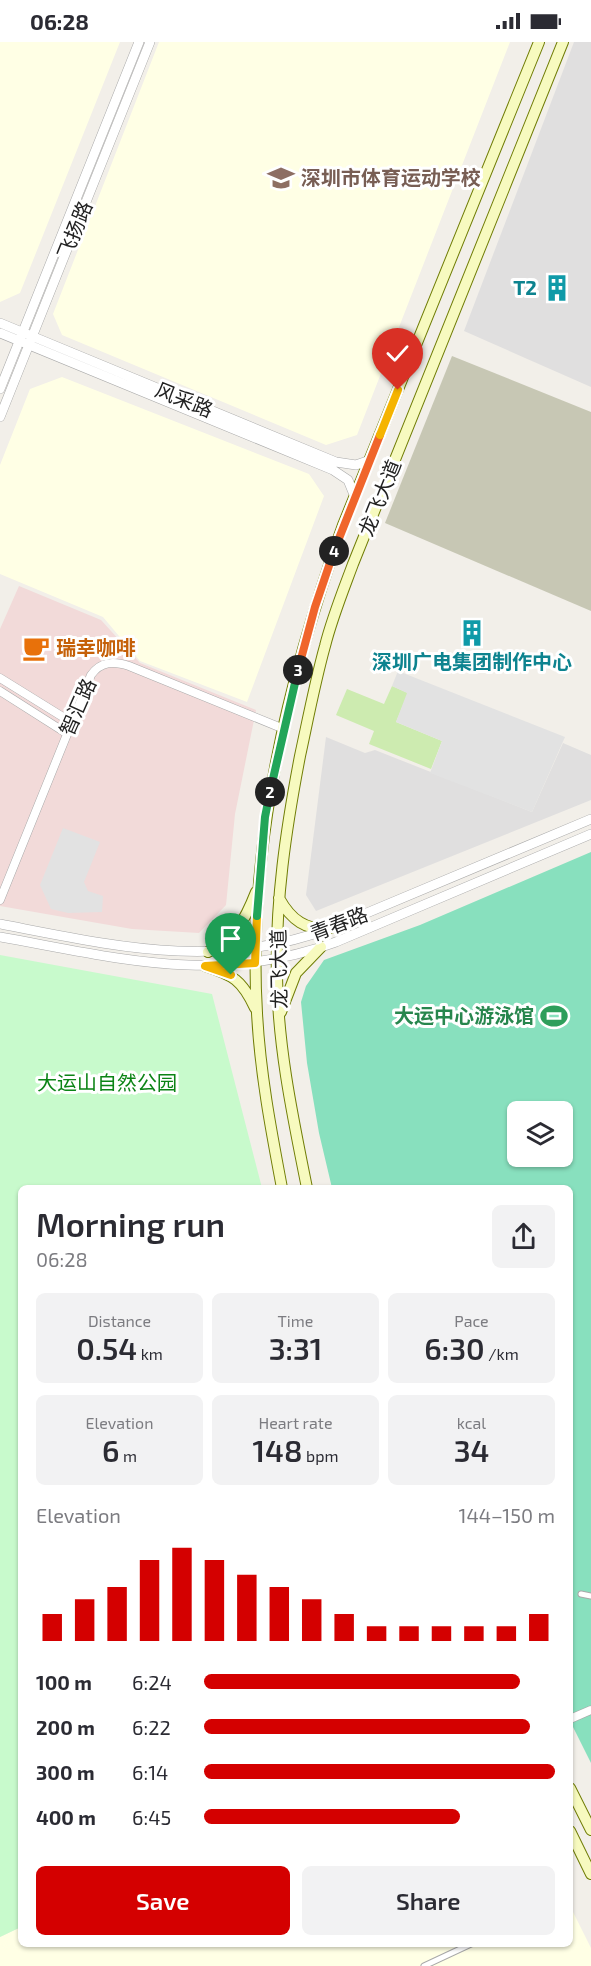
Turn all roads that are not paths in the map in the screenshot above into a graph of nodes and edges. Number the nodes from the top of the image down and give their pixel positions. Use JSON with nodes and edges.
{"nodes":[{"id":1,"x":140,"y":42,"type":"edge"},
{"id":2,"x":150,"y":42,"type":"edge"},
{"id":3,"x":540,"y":42,"type":"edge"},
{"id":4,"x":562,"y":42,"type":"edge"},
{"id":5,"x":0,"y":323,"type":"edge"},
{"id":6,"x":0,"y":333,"type":"edge"},
{"id":7,"x":26,"y":339,"type":"junction"},
{"id":8,"x":0,"y":389,"type":"edge"},
{"id":9,"x":0,"y":417,"type":"edge"},
{"id":10,"x":370,"y":460,"type":"junction"},
{"id":11,"x":355,"y":497,"type":"junction"},
{"id":12,"x":0,"y":678,"type":"edge"},
{"id":13,"x":0,"y":691,"type":"edge"},
{"id":14,"x":71,"y":722,"type":"junction"},
{"id":15,"x":284,"y":729,"type":"junction"},
{"id":16,"x":66,"y":733,"type":"junction"},
{"id":17,"x":591,"y":819,"type":"edge"},
{"id":18,"x":591,"y":834,"type":"edge"},
{"id":19,"x":259,"y":884,"type":"junction"},
{"id":20,"x":278,"y":897,"type":"junction"},
{"id":21,"x":0,"y":900,"type":"edge"},
{"id":22,"x":0,"y":924,"type":"edge"},
{"id":23,"x":331,"y":928,"type":"junction"},
{"id":24,"x":0,"y":937,"type":"edge"},
{"id":25,"x":278,"y":944,"type":"junction"},
{"id":26,"x":321,"y":947,"type":"junction"},
{"id":27,"x":256,"y":948,"type":"junction"},
{"id":28,"x":208,"y":952,"type":"junction"},
{"id":29,"x":277,"y":959,"type":"junction"},
{"id":30,"x":255,"y":963,"type":"junction"},
{"id":31,"x":205,"y":966,"type":"junction"},
{"id":32,"x":256,"y":1011,"type":"junction"},
{"id":33,"x":279,"y":1018,"type":"junction"},
{"id":34,"x":281,"y":1185,"type":"edge"},
{"id":35,"x":307,"y":1185,"type":"edge"},
{"id":36,"x":581,"y":1594,"type":"dead end"},
{"id":37,"x":591,"y":1596,"type":"edge"},
{"id":38,"x":591,"y":1710,"type":"edge"},
{"id":39,"x":573,"y":1718,"type":"edge"},
{"id":40,"x":573,"y":1794,"type":"edge"},
{"id":41,"x":591,"y":1830,"type":"edge"},
{"id":42,"x":573,"y":1837,"type":"edge"},
{"id":43,"x":591,"y":1874,"type":"edge"},
{"id":44,"x":465,"y":1947,"type":"edge"},
{"id":45,"x":424,"y":1966,"type":"edge"}],
"edges":[{"from":1,"to":7,"type":"street","name":"飞扬路"},
{"from":2,"to":7,"type":"street","name":"飞扬路"},
{"from":3,"to":10,"type":"main road","name":"龙飞大道"},
{"from":4,"to":20,"type":"main road","name":"龙飞大道"},
{"from":5,"to":7,"type":"street","name":"风采路"},
{"from":6,"to":7,"type":"street","name":"风采路"},
{"from":7,"to":8,"type":"street","name":"飞扬路"},
{"from":7,"to":9,"type":"street","name":"飞扬路"},
{"from":7,"to":10,"type":"street","name":"风采路"},
{"from":7,"to":11,"type":"street","name":"风采路"},
{"from":10,"to":11,"type":"main road","name":"龙飞大道"},
{"from":11,"to":15,"type":"main road","name":"龙飞大道"},
{"from":12,"to":14,"type":"street"},
{"from":13,"to":16,"type":"street"},
{"from":14,"to":15,"type":"street","name":"智汇路"},
{"from":14,"to":16,"type":"street","name":"智汇路"},
{"from":15,"to":19,"type":"main road","name":"龙飞大道"},
{"from":16,"to":21,"type":"street","name":"智汇路"},
{"from":17,"to":23,"type":"street","name":"青春路"},
{"from":18,"to":26,"type":"street","name":"青春路"},
{"from":19,"to":27,"type":"main road","name":"龙飞大道"},
{"from":19,"to":28,"type":"main road"},
{"from":20,"to":23,"type":"main road"},
{"from":20,"to":25,"type":"main road","name":"龙飞大道"},
{"from":22,"to":28,"type":"street","name":"青春路"},
{"from":23,"to":25,"type":"street","name":"青春路"},
{"from":24,"to":31,"type":"street","name":"青春路"},
{"from":25,"to":27,"type":"street","name":"青春路"},
{"from":25,"to":29,"type":"main road","name":"龙飞大道"},
{"from":26,"to":29,"type":"street","name":"青春路"},
{"from":26,"to":33,"type":"main road"},
{"from":27,"to":28,"type":"street","name":"青春路"},
{"from":27,"to":30,"type":"main road","name":"龙飞大道"},
{"from":29,"to":30,"type":"street","name":"青春路"},
{"from":29,"to":33,"type":"main road","name":"龙飞大道"},
{"from":30,"to":31,"type":"street","name":"青春路"},
{"from":30,"to":32,"type":"main road","name":"龙飞大道"},
{"from":31,"to":32,"type":"main road"},
{"from":32,"to":34,"type":"main road","name":"龙飞大道"},
{"from":33,"to":35,"type":"main road","name":"龙飞大道"},
{"from":36,"to":37,"type":"street"},
{"from":38,"to":39,"type":"street"},
{"from":40,"to":41,"type":"main road"},
{"from":42,"to":43,"type":"main road"},
{"from":44,"to":45,"type":"street"}]}
